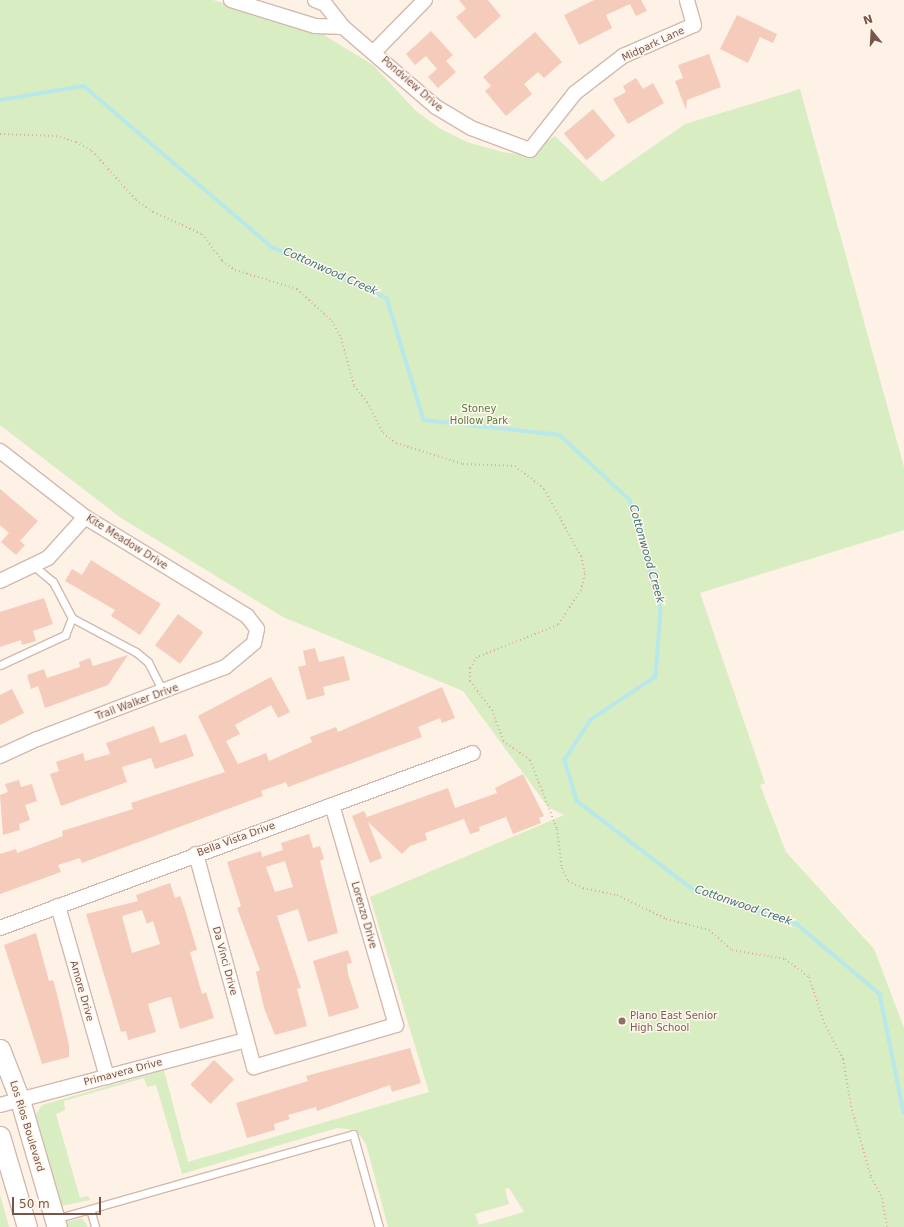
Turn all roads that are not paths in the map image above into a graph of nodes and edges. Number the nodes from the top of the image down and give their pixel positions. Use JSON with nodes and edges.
{"nodes":[{"id":1,"x":231,"y":0,"type":"edge"},
{"id":2,"x":315,"y":0,"type":"edge"},
{"id":3,"x":425,"y":0,"type":"edge"},
{"id":4,"x":687,"y":0,"type":"edge"},
{"id":5,"x":343,"y":27,"type":"junction"},
{"id":6,"x":374,"y":52,"type":"junction"},
{"id":7,"x":530,"y":150,"type":"joint"},
{"id":8,"x":0,"y":451,"type":"edge"},
{"id":9,"x":85,"y":516,"type":"junction"},
{"id":10,"x":35,"y":567,"type":"junction"},
{"id":11,"x":0,"y":581,"type":"edge"},
{"id":12,"x":72,"y":618,"type":"junction"},
{"id":13,"x":257,"y":629,"type":"joint"},
{"id":14,"x":0,"y":665,"type":"edge"},
{"id":15,"x":163,"y":692,"type":"junction"},
{"id":16,"x":473,"y":753,"type":"dead end"},
{"id":17,"x":0,"y":756,"type":"edge"},
{"id":18,"x":332,"y":804,"type":"junction"},
{"id":19,"x":196,"y":854,"type":"junction"},
{"id":20,"x":58,"y":906,"type":"junction"},
{"id":21,"x":0,"y":928,"type":"edge"},
{"id":22,"x":246,"y":1040,"type":"junction"},
{"id":23,"x":0,"y":1049,"type":"edge"},
{"id":24,"x":254,"y":1067,"type":"joint"},
{"id":25,"x":107,"y":1077,"type":"junction"},
{"id":26,"x":20,"y":1100,"type":"junction"},
{"id":27,"x":0,"y":1105,"type":"edge"},
{"id":28,"x":0,"y":1136,"type":"edge"},
{"id":29,"x":90,"y":1208,"type":"junction"},
{"id":30,"x":56,"y":1223,"type":"edge"},
{"id":31,"x":27,"y":1227,"type":"edge"},
{"id":32,"x":95,"y":1227,"type":"edge"},
{"id":33,"x":379,"y":1227,"type":"edge"}],
"edges":[{"from":1,"to":5,"type":"street"},
{"from":2,"to":5,"type":"street","name":"Pondview Drive"},
{"from":3,"to":6,"type":"street"},
{"from":4,"to":7,"type":"street","name":"Midpark Lane"},
{"from":5,"to":6,"type":"street","name":"Pondview Drive"},
{"from":6,"to":7,"type":"street","name":"Pondview Drive"},
{"from":8,"to":9,"type":"street","name":"Kite Meadow Drive"},
{"from":9,"to":10,"type":"street"},
{"from":9,"to":13,"type":"street","name":"Kite Meadow Drive"},
{"from":10,"to":11,"type":"street"},
{"from":10,"to":12,"type":"lane"},
{"from":12,"to":14,"type":"lane"},
{"from":12,"to":15,"type":"lane"},
{"from":13,"to":15,"type":"street","name":"Trail Walker Drive"},
{"from":15,"to":17,"type":"street","name":"Trail Walker Drive"},
{"from":16,"to":18,"type":"street","name":"Bella Vista Drive"},
{"from":18,"to":19,"type":"street","name":"Bella Vista Drive"},
{"from":18,"to":24,"type":"street","name":"Lorenzo Drive"},
{"from":19,"to":20,"type":"street","name":"Bella Vista Drive"},
{"from":19,"to":22,"type":"street","name":"Da Vinci Drive"},
{"from":20,"to":21,"type":"street","name":"Bella Vista Drive"},
{"from":20,"to":25,"type":"street","name":"Amore Drive"},
{"from":22,"to":24,"type":"street","name":"Da Vinci Drive"},
{"from":22,"to":25,"type":"street","name":"Primavera Drive"},
{"from":23,"to":26,"type":"main road","name":"Los Rios Boulevard"},
{"from":25,"to":26,"type":"street","name":"Primavera Drive"},
{"from":26,"to":27,"type":"street","name":"Primavera Drive"},
{"from":26,"to":30,"type":"main road","name":"Los Rios Boulevard"},
{"from":28,"to":31,"type":"main road"},
{"from":29,"to":30,"type":"lane"},
{"from":29,"to":32,"type":"lane"},
{"from":29,"to":33,"type":"lane"}]}
